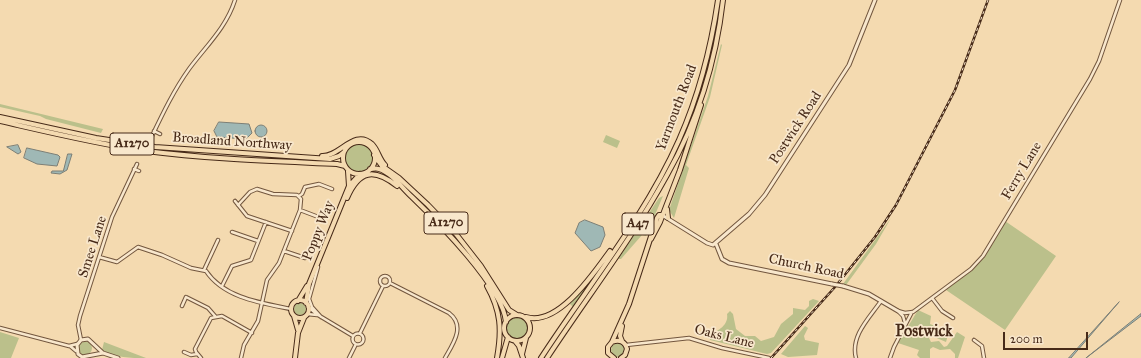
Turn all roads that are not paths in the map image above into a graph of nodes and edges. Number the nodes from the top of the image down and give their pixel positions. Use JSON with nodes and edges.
{"nodes":[{"id":1,"x":235,"y":0,"type":"edge"},
{"id":2,"x":718,"y":0,"type":"edge"},
{"id":3,"x":723,"y":0,"type":"edge"},
{"id":4,"x":875,"y":0,"type":"edge"},
{"id":5,"x":1120,"y":0,"type":"edge"},
{"id":6,"x":707,"y":78,"type":"junction"},
{"id":7,"x":0,"y":117,"type":"edge"},
{"id":8,"x":0,"y":121,"type":"edge"},
{"id":9,"x":154,"y":131,"type":"junction"},
{"id":10,"x":160,"y":134,"type":"dead end"},
{"id":11,"x":152,"y":136,"type":"dead end"},
{"id":12,"x":344,"y":152,"type":"junction"},
{"id":13,"x":374,"y":155,"type":"junction"},
{"id":14,"x":270,"y":156,"type":"junction"},
{"id":15,"x":137,"y":164,"type":"dead end"},
{"id":16,"x":346,"y":168,"type":"junction"},
{"id":17,"x":134,"y":169,"type":"junction"},
{"id":18,"x":370,"y":169,"type":"junction"},
{"id":19,"x":139,"y":171,"type":"dead end"},
{"id":20,"x":360,"y":174,"type":"junction"},
{"id":21,"x":399,"y":178,"type":"junction"},
{"id":22,"x":349,"y":186,"type":"junction"},
{"id":23,"x":332,"y":189,"type":"dead end"},
{"id":24,"x":300,"y":196,"type":"junction"},
{"id":25,"x":669,"y":197,"type":"junction"},
{"id":26,"x":413,"y":198,"type":"junction"},
{"id":27,"x":235,"y":201,"type":"dead end"},
{"id":28,"x":238,"y":205,"type":"junction"},
{"id":29,"x":300,"y":210,"type":"junction"},
{"id":30,"x":662,"y":215,"type":"junction"},
{"id":31,"x":636,"y":217,"type":"junction"},
{"id":32,"x":321,"y":218,"type":"dead end"},
{"id":33,"x":670,"y":219,"type":"junction"},
{"id":34,"x":266,"y":222,"type":"junction"},
{"id":35,"x":660,"y":222,"type":"junction"},
{"id":36,"x":331,"y":230,"type":"junction"},
{"id":37,"x":292,"y":231,"type":"junction"},
{"id":38,"x":232,"y":232,"type":"dead end"},
{"id":39,"x":651,"y":239,"type":"junction"},
{"id":40,"x":218,"y":240,"type":"dead end"},
{"id":41,"x":258,"y":241,"type":"junction"},
{"id":42,"x":716,"y":244,"type":"junction"},
{"id":43,"x":284,"y":251,"type":"junction"},
{"id":44,"x":322,"y":253,"type":"junction"},
{"id":45,"x":99,"y":257,"type":"junction"},
{"id":46,"x":305,"y":258,"type":"dead end"},
{"id":47,"x":472,"y":262,"type":"junction"},
{"id":48,"x":204,"y":270,"type":"junction"},
{"id":49,"x":390,"y":283,"type":"junction"},
{"id":50,"x":309,"y":284,"type":"junction"},
{"id":51,"x":222,"y":286,"type":"junction"},
{"id":52,"x":383,"y":286,"type":"junction"},
{"id":53,"x":932,"y":298,"type":"junction"},
{"id":54,"x":298,"y":301,"type":"junction"},
{"id":55,"x":881,"y":301,"type":"junction"},
{"id":56,"x":262,"y":303,"type":"junction"},
{"id":57,"x":307,"y":305,"type":"junction"},
{"id":58,"x":182,"y":306,"type":"dead end"},
{"id":59,"x":291,"y":308,"type":"junction"},
{"id":60,"x":626,"y":310,"type":"junction"},
{"id":61,"x":898,"y":310,"type":"junction"},
{"id":62,"x":913,"y":312,"type":"junction"},
{"id":63,"x":318,"y":315,"type":"junction"},
{"id":64,"x":517,"y":315,"type":"junction"},
{"id":65,"x":215,"y":316,"type":"junction"},
{"id":66,"x":294,"y":316,"type":"junction"},
{"id":67,"x":305,"y":316,"type":"junction"},
{"id":68,"x":321,"y":317,"type":"junction"},
{"id":69,"x":526,"y":317,"type":"junction"},
{"id":70,"x":953,"y":318,"type":"dead end"},
{"id":71,"x":506,"y":322,"type":"junction"},
{"id":72,"x":906,"y":323,"type":"junction"},
{"id":73,"x":0,"y":328,"type":"edge"},
{"id":74,"x":80,"y":333,"type":"junction"},
{"id":75,"x":252,"y":333,"type":"junction"},
{"id":76,"x":298,"y":333,"type":"junction"},
{"id":77,"x":360,"y":333,"type":"junction"},
{"id":78,"x":353,"y":336,"type":"junction"},
{"id":79,"x":508,"y":337,"type":"junction"},
{"id":80,"x":526,"y":337,"type":"junction"},
{"id":81,"x":86,"y":339,"type":"junction"},
{"id":82,"x":81,"y":340,"type":"junction"},
{"id":83,"x":974,"y":340,"type":"dead end"},
{"id":84,"x":515,"y":341,"type":"junction"},
{"id":85,"x":622,"y":341,"type":"junction"},
{"id":86,"x":612,"y":342,"type":"junction"},
{"id":87,"x":77,"y":344,"type":"junction"},
{"id":88,"x":356,"y":344,"type":"junction"},
{"id":89,"x":69,"y":346,"type":"junction"},
{"id":90,"x":94,"y":346,"type":"junction"},
{"id":91,"x":626,"y":346,"type":"junction"},
{"id":92,"x":77,"y":352,"type":"junction"},
{"id":93,"x":184,"y":352,"type":"dead end"},
{"id":94,"x":103,"y":353,"type":"junction"},
{"id":95,"x":92,"y":354,"type":"junction"},
{"id":96,"x":197,"y":354,"type":"junction"},
{"id":97,"x":522,"y":356,"type":"edge"},
{"id":98,"x":609,"y":356,"type":"edge"},
{"id":99,"x":77,"y":358,"type":"edge"},
{"id":100,"x":82,"y":358,"type":"edge"},
{"id":101,"x":118,"y":358,"type":"edge"},
{"id":102,"x":201,"y":358,"type":"edge"},
{"id":103,"x":241,"y":358,"type":"edge"},
{"id":104,"x":295,"y":358,"type":"edge"},
{"id":105,"x":349,"y":358,"type":"edge"},
{"id":106,"x":445,"y":358,"type":"edge"},
{"id":107,"x":497,"y":358,"type":"edge"},
{"id":108,"x":502,"y":358,"type":"edge"},
{"id":109,"x":541,"y":358,"type":"edge"},
{"id":110,"x":547,"y":358,"type":"edge"},
{"id":111,"x":614,"y":358,"type":"edge"},
{"id":112,"x":621,"y":358,"type":"edge"},
{"id":113,"x":769,"y":358,"type":"edge"},
{"id":114,"x":856,"y":358,"type":"edge"},
{"id":115,"x":890,"y":358,"type":"edge"},
{"id":116,"x":984,"y":358,"type":"edge"}],
"edges":[{"from":1,"to":9,"type":"street"},
{"from":2,"to":31,"type":"highway","name":"Yarmouth Road","number":"A47"},
{"from":3,"to":6,"type":"highway","name":"Yarmouth Road","number":"A47"},
{"from":4,"to":42,"type":"street","name":"Postwick Road"},
{"from":5,"to":53,"type":"street","name":"Ferry Lane"},
{"from":6,"to":25,"type":"highway","number":"A47"},
{"from":6,"to":110,"type":"highway","number":"A47"},
{"from":7,"to":14,"type":"highway","name":"Broadland Northway","number":"A1270"},
{"from":8,"to":16,"type":"highway","name":"Broadland Northway","number":"A1270"},
{"from":9,"to":10,"type":"street"},
{"from":9,"to":11,"type":"street"},
{"from":12,"to":13,"type":"highway"},
{"from":12,"to":14,"type":"highway","name":"Broadland Northway","number":"A1270"},
{"from":12,"to":16,"type":"highway"},
{"from":13,"to":18,"type":"highway"},
{"from":13,"to":21,"type":"highway","number":"A1270"},
{"from":14,"to":21,"type":"highway"},
{"from":15,"to":17,"type":"street","name":"Smee Lane"},
{"from":16,"to":20,"type":"highway"},
{"from":16,"to":22,"type":"highway","name":"Poppy Way"},
{"from":17,"to":19,"type":"street"},
{"from":17,"to":45,"type":"street","name":"Smee Lane"},
{"from":18,"to":20,"type":"highway"},
{"from":18,"to":26,"type":"highway","number":"A1270"},
{"from":20,"to":22,"type":"highway","name":"Poppy Way"},
{"from":21,"to":64,"type":"highway","number":"A1270"},
{"from":22,"to":36,"type":"highway","name":"Poppy Way"},
{"from":23,"to":24,"type":"street"},
{"from":24,"to":28,"type":"street"},
{"from":24,"to":29,"type":"street"},
{"from":25,"to":30,"type":"highway","number":"A47"},
{"from":25,"to":33,"type":"highway","number":"A47"},
{"from":26,"to":36,"type":"highway"},
{"from":26,"to":47,"type":"highway","number":"A1270"},
{"from":27,"to":28,"type":"street"},
{"from":28,"to":34,"type":"street"},
{"from":29,"to":32,"type":"street"},
{"from":29,"to":37,"type":"street"},
{"from":30,"to":33,"type":"street"},
{"from":30,"to":35,"type":"highway"},
{"from":30,"to":39,"type":"highway"},
{"from":31,"to":69,"type":"highway","number":"A47"},
{"from":31,"to":109,"type":"highway","number":"A47"},
{"from":33,"to":35,"type":"street"},
{"from":33,"to":42,"type":"street"},
{"from":34,"to":37,"type":"street"},
{"from":34,"to":41,"type":"street"},
{"from":35,"to":39,"type":"highway"},
{"from":36,"to":44,"type":"highway","name":"Poppy Way"},
{"from":37,"to":43,"type":"street"},
{"from":38,"to":41,"type":"street"},
{"from":39,"to":60,"type":"highway"},
{"from":40,"to":48,"type":"street"},
{"from":41,"to":51,"type":"street"},
{"from":42,"to":55,"type":"street","name":"Church Road","bridge":true},
{"from":43,"to":46,"type":"street"},
{"from":43,"to":56,"type":"street"},
{"from":44,"to":50,"type":"highway","name":"Poppy Way"},
{"from":44,"to":68,"type":"street"},
{"from":45,"to":48,"type":"street"},
{"from":45,"to":74,"type":"street","name":"Smee Lane"},
{"from":47,"to":71,"type":"highway","number":"A1270"},
{"from":47,"to":107,"type":"highway"},
{"from":48,"to":51,"type":"street"},
{"from":49,"to":52,"type":"street"},
{"from":49,"to":52,"type":"street"},
{"from":49,"to":106,"type":"street"},
{"from":50,"to":54,"type":"highway","name":"Poppy Way"},
{"from":50,"to":57,"type":"highway","name":"Poppy Way"},
{"from":51,"to":56,"type":"street"},
{"from":52,"to":77,"type":"street"},
{"from":53,"to":62,"type":"street","name":"Ferry Lane"},
{"from":53,"to":70,"type":"street"},
{"from":54,"to":57,"type":"highway"},
{"from":54,"to":59,"type":"highway"},
{"from":55,"to":61,"type":"street","name":"Church Road"},
{"from":55,"to":114,"type":"street"},
{"from":56,"to":59,"type":"street"},
{"from":56,"to":75,"type":"street"},
{"from":57,"to":63,"type":"street"},
{"from":57,"to":67,"type":"highway"},
{"from":58,"to":65,"type":"street"},
{"from":59,"to":66,"type":"highway"},
{"from":60,"to":85,"type":"highway"},
{"from":60,"to":86,"type":"highway"},
{"from":61,"to":62,"type":"street"},
{"from":61,"to":72,"type":"street"},
{"from":62,"to":72,"type":"street"},
{"from":63,"to":67,"type":"street"},
{"from":63,"to":68,"type":"street"},
{"from":64,"to":69,"type":"highway"},
{"from":64,"to":71,"type":"highway"},
{"from":65,"to":75,"type":"street"},
{"from":65,"to":96,"type":"street"},
{"from":66,"to":67,"type":"highway"},
{"from":66,"to":76,"type":"highway"},
{"from":67,"to":76,"type":"highway"},
{"from":68,"to":78,"type":"street"},
{"from":69,"to":80,"type":"highway"},
{"from":71,"to":79,"type":"highway"},
{"from":72,"to":115,"type":"street"},
{"from":73,"to":89,"type":"street"},
{"from":74,"to":81,"type":"street"},
{"from":74,"to":82,"type":"street","name":"Smee Lane"},
{"from":75,"to":103,"type":"street"},
{"from":76,"to":104,"type":"highway"},
{"from":77,"to":78,"type":"street"},
{"from":77,"to":88,"type":"street"},
{"from":78,"to":88,"type":"street"},
{"from":79,"to":84,"type":"highway"},
{"from":79,"to":108,"type":"highway"},
{"from":80,"to":84,"type":"highway"},
{"from":80,"to":97,"type":"highway"},
{"from":81,"to":82,"type":"street"},
{"from":81,"to":90,"type":"street"},
{"from":82,"to":87,"type":"street"},
{"from":83,"to":116,"type":"street"},
{"from":84,"to":97,"type":"highway"},
{"from":85,"to":86,"type":"highway"},
{"from":85,"to":91,"type":"highway"},
{"from":86,"to":98,"type":"highway"},
{"from":87,"to":89,"type":"street"},
{"from":87,"to":92,"type":"street"},
{"from":88,"to":105,"type":"street"},
{"from":89,"to":92,"type":"street"},
{"from":90,"to":94,"type":"street"},
{"from":90,"to":95,"type":"street"},
{"from":91,"to":112,"type":"highway"},
{"from":91,"to":113,"type":"street","name":"Oaks Lane"},
{"from":92,"to":99,"type":"street"},
{"from":92,"to":100,"type":"street"},
{"from":93,"to":96,"type":"street"},
{"from":94,"to":95,"type":"street"},
{"from":94,"to":101,"type":"street"},
{"from":95,"to":100,"type":"street"},
{"from":96,"to":102,"type":"street"},
{"from":98,"to":111,"type":"highway"}]}
